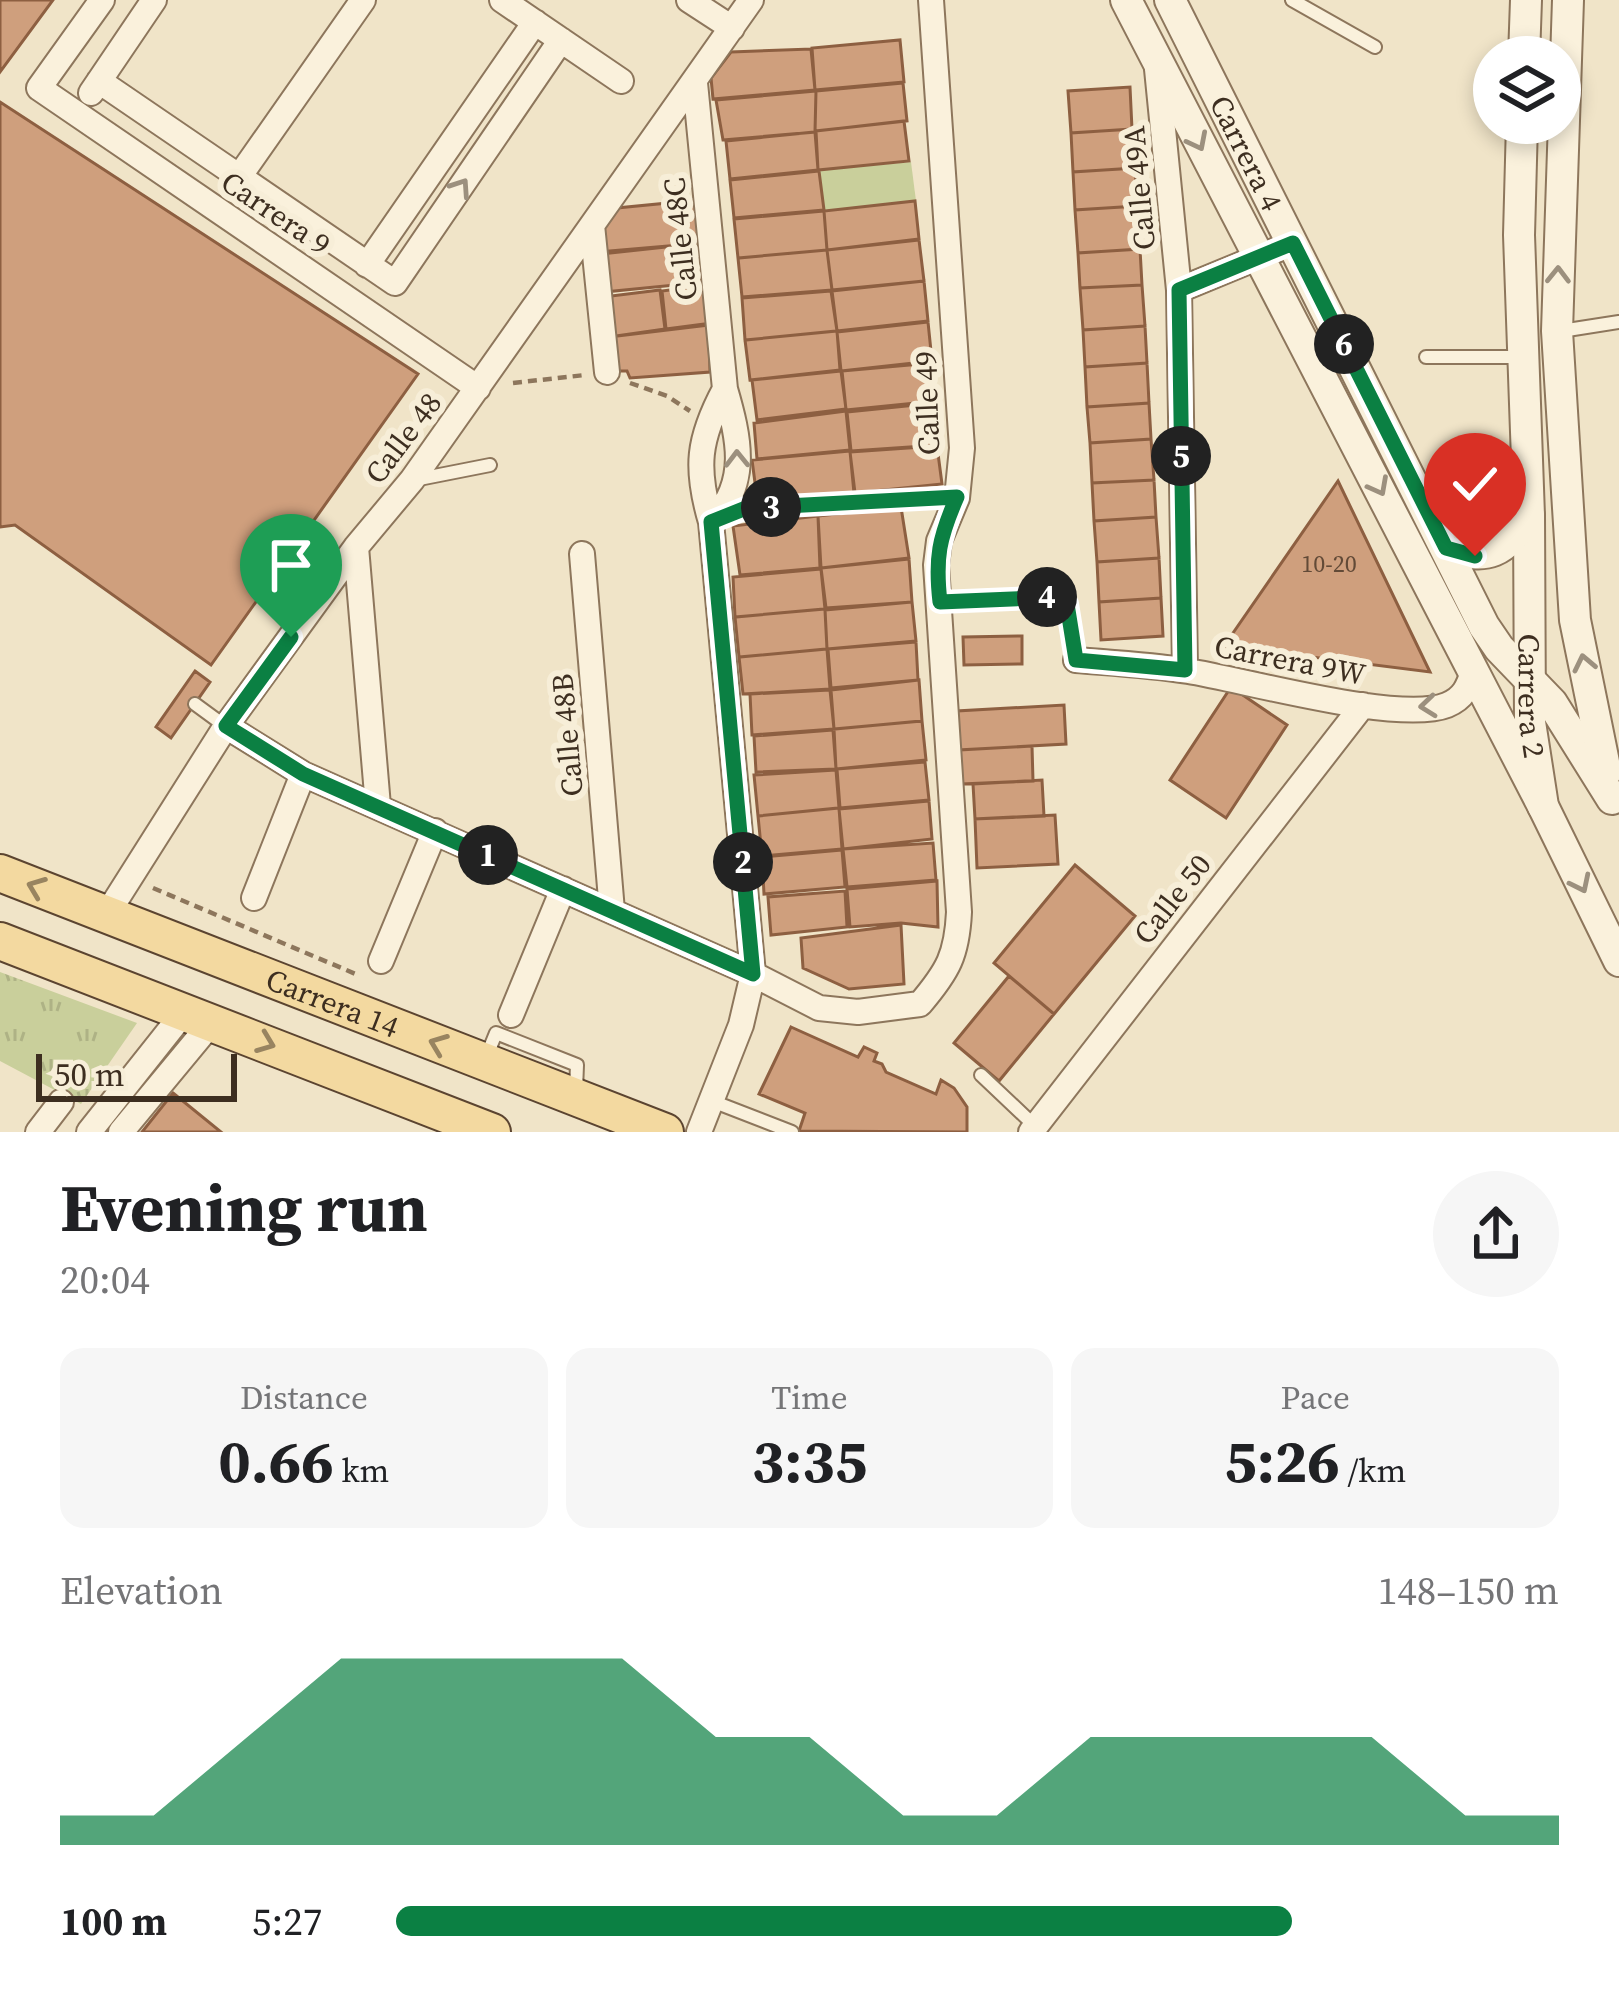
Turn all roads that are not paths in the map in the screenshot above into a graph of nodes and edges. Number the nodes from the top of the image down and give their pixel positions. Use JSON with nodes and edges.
{"nodes":[{"id":1,"x":102,"y":0,"type":"edge"},
{"id":2,"x":154,"y":0,"type":"edge"},
{"id":3,"x":363,"y":0,"type":"edge"},
{"id":4,"x":502,"y":0,"type":"edge"},
{"id":5,"x":689,"y":0,"type":"edge"},
{"id":6,"x":752,"y":0,"type":"edge"},
{"id":7,"x":931,"y":0,"type":"edge"},
{"id":8,"x":1126,"y":0,"type":"edge"},
{"id":9,"x":1170,"y":0,"type":"edge"},
{"id":10,"x":1292,"y":0,"type":"edge"},
{"id":11,"x":1526,"y":0,"type":"edge"},
{"id":12,"x":1568,"y":0,"type":"edge"},
{"id":13,"x":535,"y":22,"type":"junction"},
{"id":14,"x":732,"y":28,"type":"junction"},
{"id":15,"x":1525,"y":36,"type":"edge"},
{"id":16,"x":561,"y":40,"type":"junction"},
{"id":17,"x":1375,"y":47,"type":"dead end"},
{"id":18,"x":1156,"y":60,"type":"junction"},
{"id":19,"x":99,"y":81,"type":"junction"},
{"id":20,"x":621,"y":82,"type":"dead end"},
{"id":21,"x":695,"y":82,"type":"junction"},
{"id":22,"x":77,"y":113,"type":"junction"},
{"id":23,"x":1521,"y":144,"type":"edge"},
{"id":24,"x":239,"y":177,"type":"junction"},
{"id":25,"x":592,"y":225,"type":"junction"},
{"id":26,"x":1293,"y":243,"type":"junction"},
{"id":27,"x":1257,"y":257,"type":"junction"},
{"id":28,"x":368,"y":265,"type":"junction"},
{"id":29,"x":1179,"y":290,"type":"junction"},
{"id":30,"x":1619,"y":322,"type":"edge"},
{"id":31,"x":1557,"y":332,"type":"junction"},
{"id":32,"x":1426,"y":357,"type":"dead end"},
{"id":33,"x":1522,"y":357,"type":"junction"},
{"id":34,"x":608,"y":372,"type":"dead end"},
{"id":35,"x":478,"y":388,"type":"junction"},
{"id":36,"x":725,"y":389,"type":"junction"},
{"id":37,"x":490,"y":465,"type":"dead end"},
{"id":38,"x":412,"y":480,"type":"junction"},
{"id":39,"x":1529,"y":516,"type":"junction"},
{"id":40,"x":711,"y":522,"type":"junction"},
{"id":41,"x":356,"y":547,"type":"junction"},
{"id":42,"x":1446,"y":548,"type":"junction"},
{"id":43,"x":582,"y":554,"type":"dead end"},
{"id":44,"x":1076,"y":660,"type":"road end"},
{"id":45,"x":1185,"y":670,"type":"junction"},
{"id":46,"x":1474,"y":670,"type":"junction"},
{"id":47,"x":1531,"y":679,"type":"junction"},
{"id":48,"x":195,"y":704,"type":"dead end"},
{"id":49,"x":1363,"y":705,"type":"junction"},
{"id":50,"x":226,"y":726,"type":"junction"},
{"id":51,"x":303,"y":774,"type":"junction"},
{"id":52,"x":378,"y":806,"type":"junction"},
{"id":53,"x":1544,"y":806,"type":"junction"},
{"id":54,"x":1616,"y":808,"type":"edge"},
{"id":55,"x":435,"y":831,"type":"junction"},
{"id":56,"x":0,"y":873,"type":"edge"},
{"id":57,"x":562,"y":889,"type":"junction"},
{"id":58,"x":254,"y":898,"type":"dead end"},
{"id":59,"x":612,"y":911,"type":"junction"},
{"id":60,"x":106,"y":914,"type":"junction"},
{"id":61,"x":0,"y":941,"type":"edge"},
{"id":62,"x":1619,"y":961,"type":"edge"},
{"id":63,"x":374,"y":970,"type":"road end"},
{"id":64,"x":753,"y":974,"type":"junction"},
{"id":65,"x":511,"y":1016,"type":"dead end"},
{"id":66,"x":199,"y":1017,"type":"junction"},
{"id":67,"x":981,"y":1075,"type":"dead end"},
{"id":68,"x":712,"y":1101,"type":"junction"},
{"id":69,"x":61,"y":1102,"type":"dead end"},
{"id":70,"x":1033,"y":1130,"type":"edge"},
{"id":71,"x":38,"y":1132,"type":"edge"},
{"id":72,"x":89,"y":1132,"type":"edge"},
{"id":73,"x":121,"y":1132,"type":"edge"},
{"id":74,"x":492,"y":1132,"type":"edge"},
{"id":75,"x":665,"y":1132,"type":"edge"},
{"id":76,"x":700,"y":1132,"type":"edge"},
{"id":77,"x":792,"y":1132,"type":"edge"}],
"edges":[{"from":1,"to":22,"type":"street","name":"Carrera 9"},
{"from":2,"to":19,"type":"street"},
{"from":3,"to":24,"type":"street"},
{"from":4,"to":13,"type":"street"},
{"from":5,"to":14,"type":"street"},
{"from":6,"to":14,"type":"street","name":"Calle 48"},
{"from":7,"to":64,"type":"street","name":"Calle 49"},
{"from":8,"to":18,"type":"street"},
{"from":9,"to":26,"type":"street","name":"Carrera 4"},
{"from":10,"to":17,"type":"lane"},
{"from":11,"to":15,"type":"street"},
{"from":31,"to":12,"type":"street","name":"Carrera 2","one_way":true},
{"from":13,"to":16,"type":"street"},
{"from":13,"to":28,"type":"street"},
{"from":14,"to":21,"type":"street","name":"Calle 48"},
{"from":16,"to":20,"type":"street"},
{"from":28,"to":16,"type":"street","name":"Carrera 9","one_way":true},
{"from":18,"to":27,"type":"street","one_way":true},
{"from":18,"to":29,"type":"street","name":"Calle 49A"},
{"from":19,"to":22,"type":"street"},
{"from":19,"to":24,"type":"street","name":"Carrera 9"},
{"from":21,"to":25,"type":"street","name":"Calle 48"},
{"from":21,"to":36,"type":"street","name":"Calle 48C"},
{"from":22,"to":35,"type":"street","name":"Carrera 9"},
{"from":23,"to":33,"type":"street","name":"Carrera 2"},
{"from":24,"to":28,"type":"street","name":"Carrera 9"},
{"from":25,"to":34,"type":"street"},
{"from":25,"to":35,"type":"street","name":"Calle 48"},
{"from":26,"to":27,"type":"street"},
{"from":26,"to":42,"type":"street","name":"Carrera 4"},
{"from":27,"to":29,"type":"street"},
{"from":27,"to":46,"type":"street","one_way":true},
{"from":29,"to":45,"type":"street","name":"Calle 49A"},
{"from":30,"to":31,"type":"lane"},
{"from":54,"to":31,"type":"street","name":"Carrera 2","one_way":true},
{"from":32,"to":33,"type":"lane"},
{"from":33,"to":39,"type":"street","name":"Carrera 2"},
{"from":35,"to":38,"type":"street","name":"Calle 48"},
{"from":36,"to":40,"type":"street","name":"Calle 48C"},
{"from":40,"to":36,"type":"street","name":"Calle 48C","one_way":true},
{"from":37,"to":38,"type":"lane"},
{"from":38,"to":41,"type":"street","name":"Calle 48"},
{"from":39,"to":42,"type":"street"},
{"from":39,"to":47,"type":"street","name":"Carrera 2"},
{"from":40,"to":64,"type":"street","name":"Calle 48C"},
{"from":41,"to":50,"type":"street","name":"Calle 48"},
{"from":41,"to":52,"type":"street"},
{"from":42,"to":47,"type":"street","name":"Carrera 4"},
{"from":43,"to":59,"type":"street","name":"Calle 48B"},
{"from":44,"to":45,"type":"street","name":"Carrera 9W"},
{"from":45,"to":49,"type":"street","name":"Carrera 9W"},
{"from":46,"to":49,"type":"street","name":"Carrera 9W","one_way":true},
{"from":46,"to":53,"type":"street"},
{"from":47,"to":53,"type":"street","name":"Carrera 2"},
{"from":47,"to":54,"type":"street","name":"Carrera 4"},
{"from":48,"to":50,"type":"lane"},
{"from":49,"to":70,"type":"street","name":"Calle 50"},
{"from":50,"to":51,"type":"street"},
{"from":50,"to":60,"type":"street","name":"Calle 48"},
{"from":51,"to":52,"type":"street"},
{"from":51,"to":58,"type":"street"},
{"from":52,"to":55,"type":"street"},
{"from":53,"to":62,"type":"street","name":"Carrera 2","one_way":true},
{"from":55,"to":57,"type":"street"},
{"from":55,"to":63,"type":"street"},
{"from":60,"to":56,"type":"main road","name":"Carrera 14","one_way":true},
{"from":57,"to":59,"type":"street"},
{"from":57,"to":65,"type":"street"},
{"from":59,"to":64,"type":"street"},
{"from":75,"to":60,"type":"main road","name":"Carrera 14","one_way":true},
{"from":61,"to":66,"type":"main road","name":"Carrera 14"},
{"from":64,"to":68,"type":"street","name":"Calle 48C"},
{"from":66,"to":72,"type":"street"},
{"from":66,"to":73,"type":"street"},
{"from":66,"to":74,"type":"main road","name":"Carrera 14","one_way":true},
{"from":67,"to":70,"type":"lane"},
{"from":68,"to":76,"type":"street","name":"Calle 48C"},
{"from":68,"to":77,"type":"lane"},
{"from":69,"to":71,"type":"street"}]}
